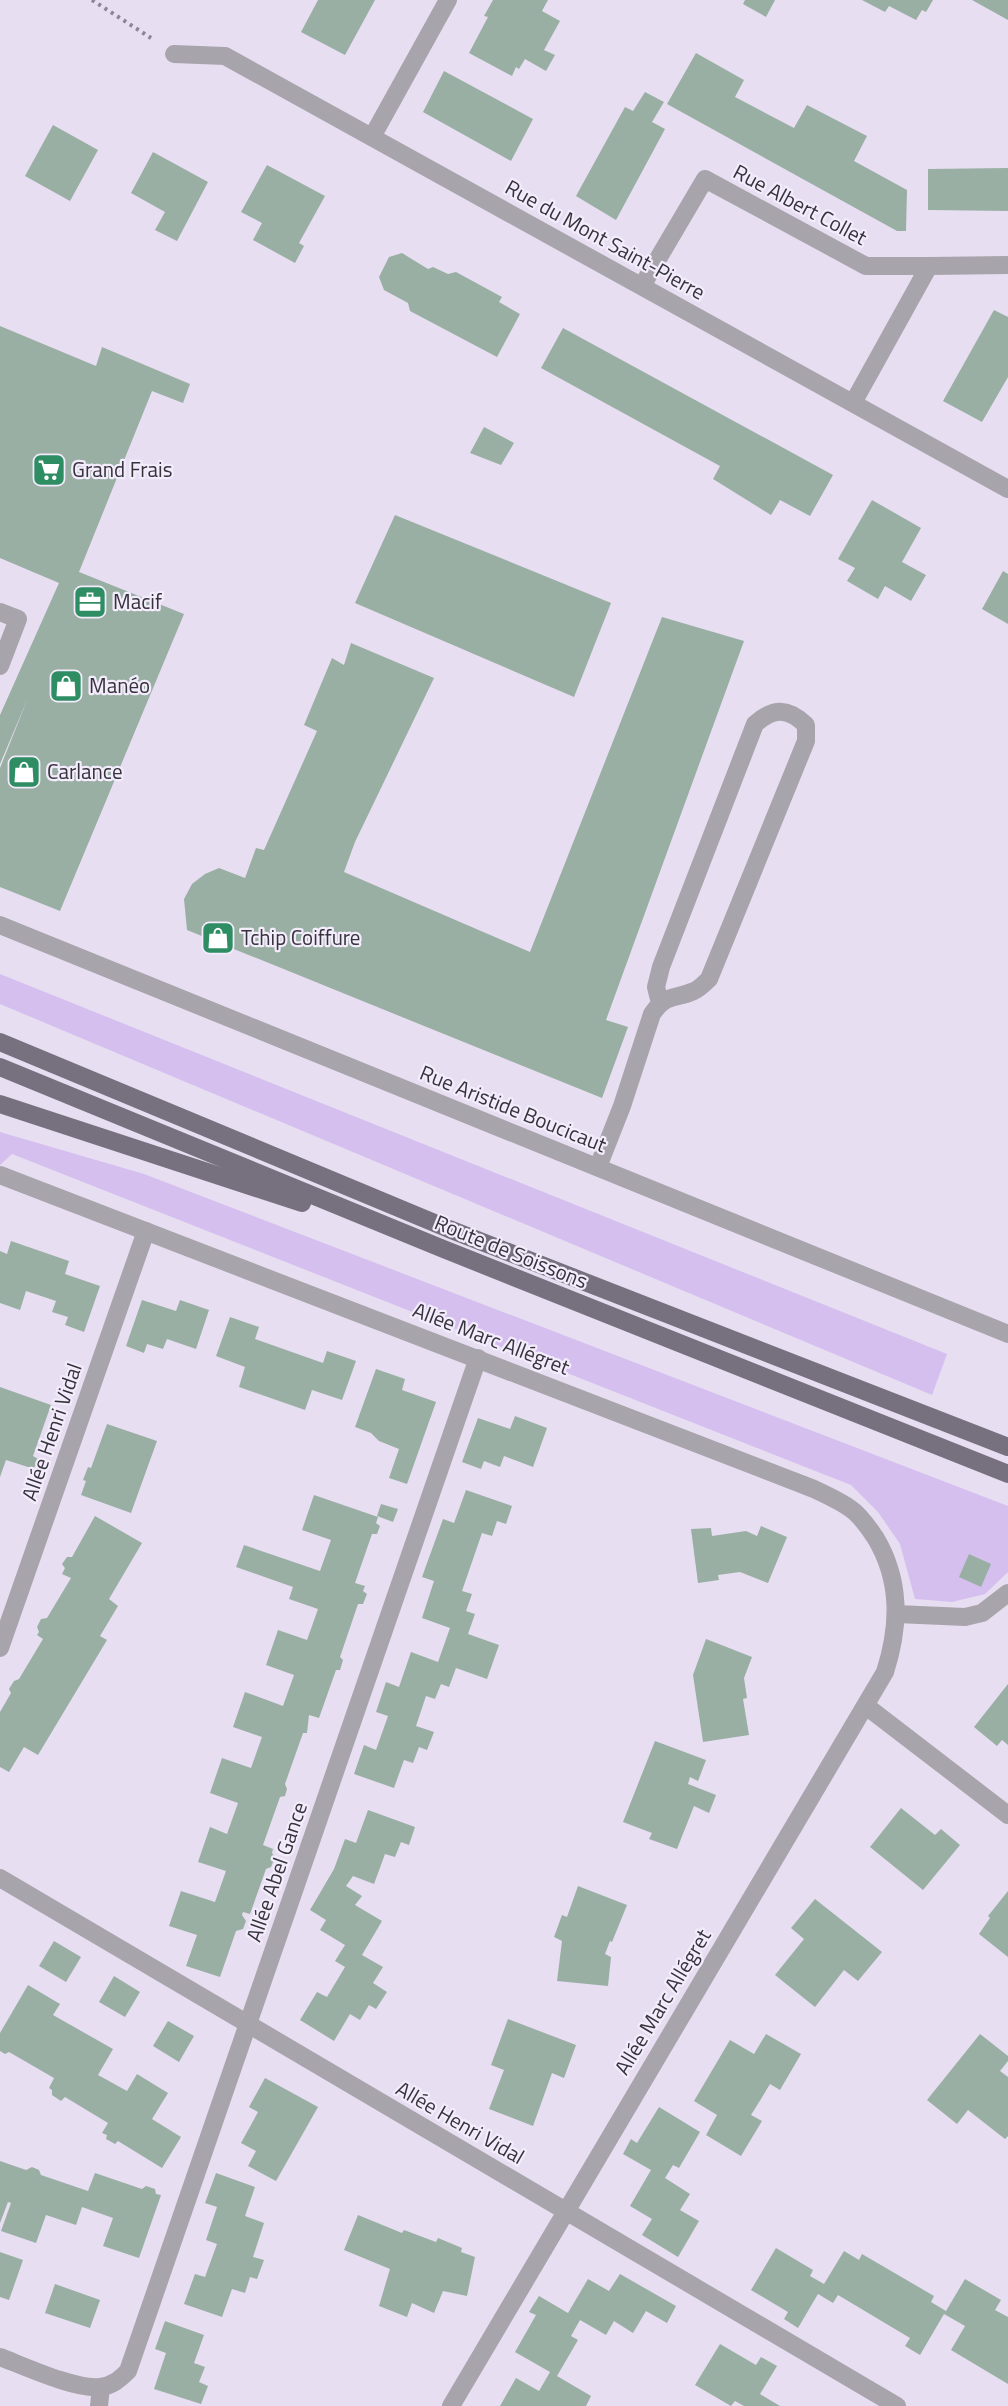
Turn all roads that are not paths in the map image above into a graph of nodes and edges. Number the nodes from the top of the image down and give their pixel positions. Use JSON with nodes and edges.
{"nodes":[{"id":1,"x":448,"y":0,"type":"edge"},
{"id":2,"x":174,"y":54,"type":"road end"},
{"id":3,"x":372,"y":137,"type":"junction"},
{"id":4,"x":1008,"y":265,"type":"edge"},
{"id":5,"x":929,"y":266,"type":"junction"},
{"id":6,"x":642,"y":286,"type":"junction"},
{"id":7,"x":853,"y":403,"type":"junction"},
{"id":8,"x":1008,"y":489,"type":"edge"},
{"id":9,"x":0,"y":612,"type":"edge"},
{"id":10,"x":0,"y":666,"type":"edge"},
{"id":11,"x":0,"y":925,"type":"edge"},
{"id":12,"x":660,"y":1003,"type":"junction"},
{"id":13,"x":0,"y":1041,"type":"edge"},
{"id":14,"x":0,"y":1066,"type":"edge"},
{"id":15,"x":0,"y":1104,"type":"edge"},
{"id":16,"x":598,"y":1167,"type":"junction"},
{"id":17,"x":0,"y":1175,"type":"edge"},
{"id":18,"x":146,"y":1231,"type":"junction"},
{"id":19,"x":441,"y":1248,"type":"junction"},
{"id":20,"x":1008,"y":1334,"type":"edge"},
{"id":21,"x":478,"y":1358,"type":"junction"},
{"id":22,"x":1008,"y":1447,"type":"edge"},
{"id":23,"x":1008,"y":1474,"type":"edge"},
{"id":24,"x":1008,"y":1593,"type":"edge"},
{"id":25,"x":897,"y":1614,"type":"junction"},
{"id":26,"x":0,"y":1648,"type":"edge"},
{"id":27,"x":866,"y":1706,"type":"junction"},
{"id":28,"x":1008,"y":1815,"type":"edge"},
{"id":29,"x":0,"y":1878,"type":"edge"},
{"id":30,"x":248,"y":2024,"type":"junction"},
{"id":31,"x":565,"y":2211,"type":"junction"},
{"id":32,"x":0,"y":2357,"type":"edge"},
{"id":33,"x":101,"y":2387,"type":"junction"},
{"id":34,"x":99,"y":2406,"type":"edge"},
{"id":35,"x":451,"y":2406,"type":"edge"},
{"id":36,"x":897,"y":2406,"type":"edge"}],
"edges":[{"from":1,"to":3,"type":"street"},
{"from":2,"to":3,"type":"street","name":"Rue du Mont Saint-Pierre"},
{"from":3,"to":6,"type":"street","name":"Rue du Mont Saint-Pierre"},
{"from":4,"to":5,"type":"street","name":"Rue Albert Collet"},
{"from":5,"to":6,"type":"street","name":"Rue Albert Collet"},
{"from":5,"to":7,"type":"street"},
{"from":6,"to":7,"type":"street","name":"Rue du Mont Saint-Pierre"},
{"from":7,"to":8,"type":"street","name":"Rue du Mont Saint-Pierre"},
{"from":9,"to":10,"type":"street"},
{"from":11,"to":16,"type":"street","name":"Rue Aristide Boucicaut"},
{"from":12,"to":12,"type":"street"},
{"from":12,"to":16,"type":"street"},
{"from":13,"to":22,"type":"main road","name":"Route de Soissons"},
{"from":14,"to":19,"type":"main road","name":"Route de Soissons"},
{"from":15,"to":19,"type":"main road"},
{"from":16,"to":20,"type":"street","name":"Rue Aristide Boucicaut"},
{"from":17,"to":18,"type":"street","name":"Allée Marc Allégret"},
{"from":18,"to":21,"type":"street","name":"Allée Marc Allégret"},
{"from":18,"to":26,"type":"street","name":"Allée Henri Vidal"},
{"from":19,"to":23,"type":"main road","name":"Route de Soissons"},
{"from":21,"to":25,"type":"street","name":"Allée Marc Allégret"},
{"from":21,"to":30,"type":"street","name":"Allée Abel Gance"},
{"from":24,"to":25,"type":"street"},
{"from":25,"to":27,"type":"street","name":"Allée Marc Allégret"},
{"from":27,"to":28,"type":"street"},
{"from":27,"to":31,"type":"street","name":"Allée Marc Allégret"},
{"from":29,"to":30,"type":"street","name":"Allée Henri Vidal"},
{"from":30,"to":31,"type":"street","name":"Allée Henri Vidal"},
{"from":30,"to":33,"type":"street","name":"Allée Abel Gance"},
{"from":31,"to":35,"type":"street","name":"Allée Marc Allégret"},
{"from":31,"to":36,"type":"street","name":"Allée Henri Vidal"},
{"from":32,"to":33,"type":"street"},
{"from":33,"to":34,"type":"street"}]}
